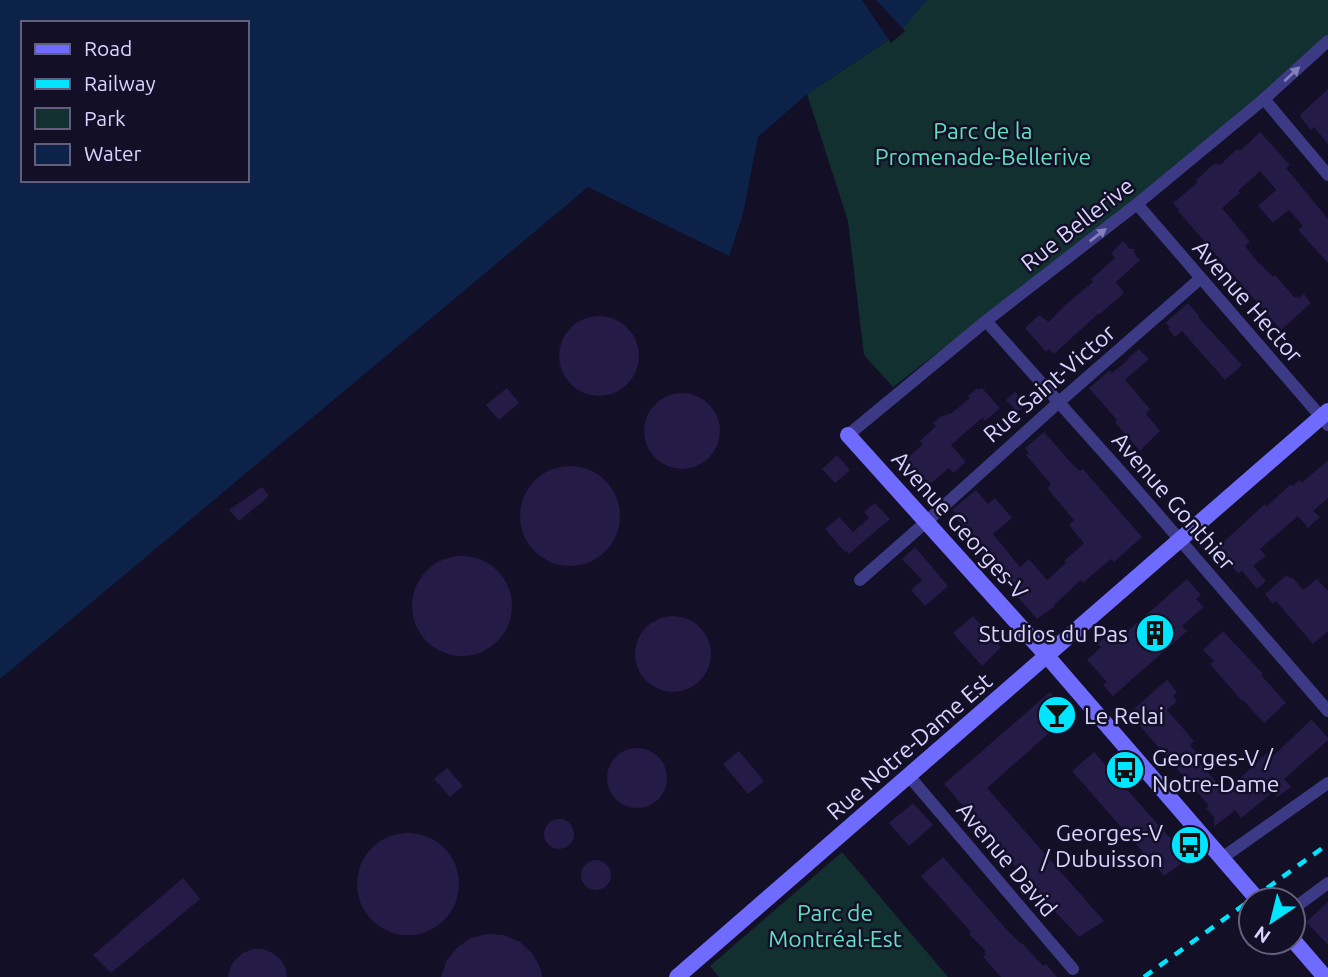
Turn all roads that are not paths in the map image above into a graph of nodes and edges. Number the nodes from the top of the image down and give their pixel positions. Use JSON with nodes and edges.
{"nodes":[{"id":1,"x":1328,"y":41,"type":"edge"},
{"id":2,"x":1264,"y":99,"type":"junction"},
{"id":3,"x":1328,"y":175,"type":"edge"},
{"id":4,"x":1137,"y":204,"type":"junction"},
{"id":5,"x":1201,"y":278,"type":"junction"},
{"id":6,"x":986,"y":321,"type":"junction"},
{"id":7,"x":1059,"y":402,"type":"junction"},
{"id":8,"x":1326,"y":418,"type":"edge"},
{"id":9,"x":848,"y":435,"type":"joint"},
{"id":10,"x":926,"y":522,"type":"junction"},
{"id":11,"x":1179,"y":540,"type":"junction"},
{"id":12,"x":860,"y":580,"type":"dead end"},
{"id":13,"x":1047,"y":656,"type":"junction"},
{"id":14,"x":1328,"y":711,"type":"edge"},
{"id":15,"x":909,"y":776,"type":"junction"},
{"id":16,"x":1328,"y":783,"type":"edge"},
{"id":17,"x":1222,"y":858,"type":"junction"},
{"id":18,"x":1328,"y":883,"type":"edge"},
{"id":19,"x":1246,"y":886,"type":"edge"},
{"id":20,"x":1307,"y":899,"type":"edge"},
{"id":21,"x":1307,"y":956,"type":"edge"},
{"id":22,"x":1073,"y":969,"type":"dead end"},
{"id":23,"x":677,"y":977,"type":"edge"},
{"id":24,"x":1325,"y":977,"type":"edge"}],
"edges":[{"from":2,"to":1,"type":"street","name":"Rue Bellerive","one_way":true},
{"from":2,"to":3,"type":"street"},
{"from":2,"to":4,"type":"street","name":"Rue Bellerive"},
{"from":4,"to":5,"type":"street","name":"Avenue Hector"},
{"from":6,"to":4,"type":"street","name":"Rue Bellerive","one_way":true},
{"from":5,"to":7,"type":"street","name":"Rue Saint-Victor"},
{"from":5,"to":8,"type":"street","name":"Avenue Hector"},
{"from":6,"to":7,"type":"street","name":"Avenue Gonthier"},
{"from":6,"to":9,"type":"street","name":"Rue Bellerive"},
{"from":7,"to":10,"type":"street","name":"Rue Saint-Victor"},
{"from":7,"to":11,"type":"street","name":"Avenue Gonthier"},
{"from":8,"to":11,"type":"main road","name":"Rue Notre-Dame Est"},
{"from":9,"to":10,"type":"main road","name":"Avenue Georges-V"},
{"from":10,"to":12,"type":"street","name":"Rue Saint-Victor"},
{"from":10,"to":13,"type":"main road","name":"Avenue Georges-V"},
{"from":11,"to":13,"type":"main road","name":"Rue Notre-Dame Est"},
{"from":11,"to":14,"type":"street","name":"Avenue Gonthier"},
{"from":13,"to":15,"type":"main road","name":"Rue Notre-Dame Est"},
{"from":13,"to":17,"type":"main road","name":"Avenue Georges-V"},
{"from":15,"to":22,"type":"street","name":"Avenue David"},
{"from":15,"to":23,"type":"main road","name":"Rue Notre-Dame Est"},
{"from":16,"to":17,"type":"street"},
{"from":17,"to":19,"type":"main road","name":"Avenue Georges-V"},
{"from":18,"to":20,"type":"street"},
{"from":21,"to":24,"type":"main road"}]}
